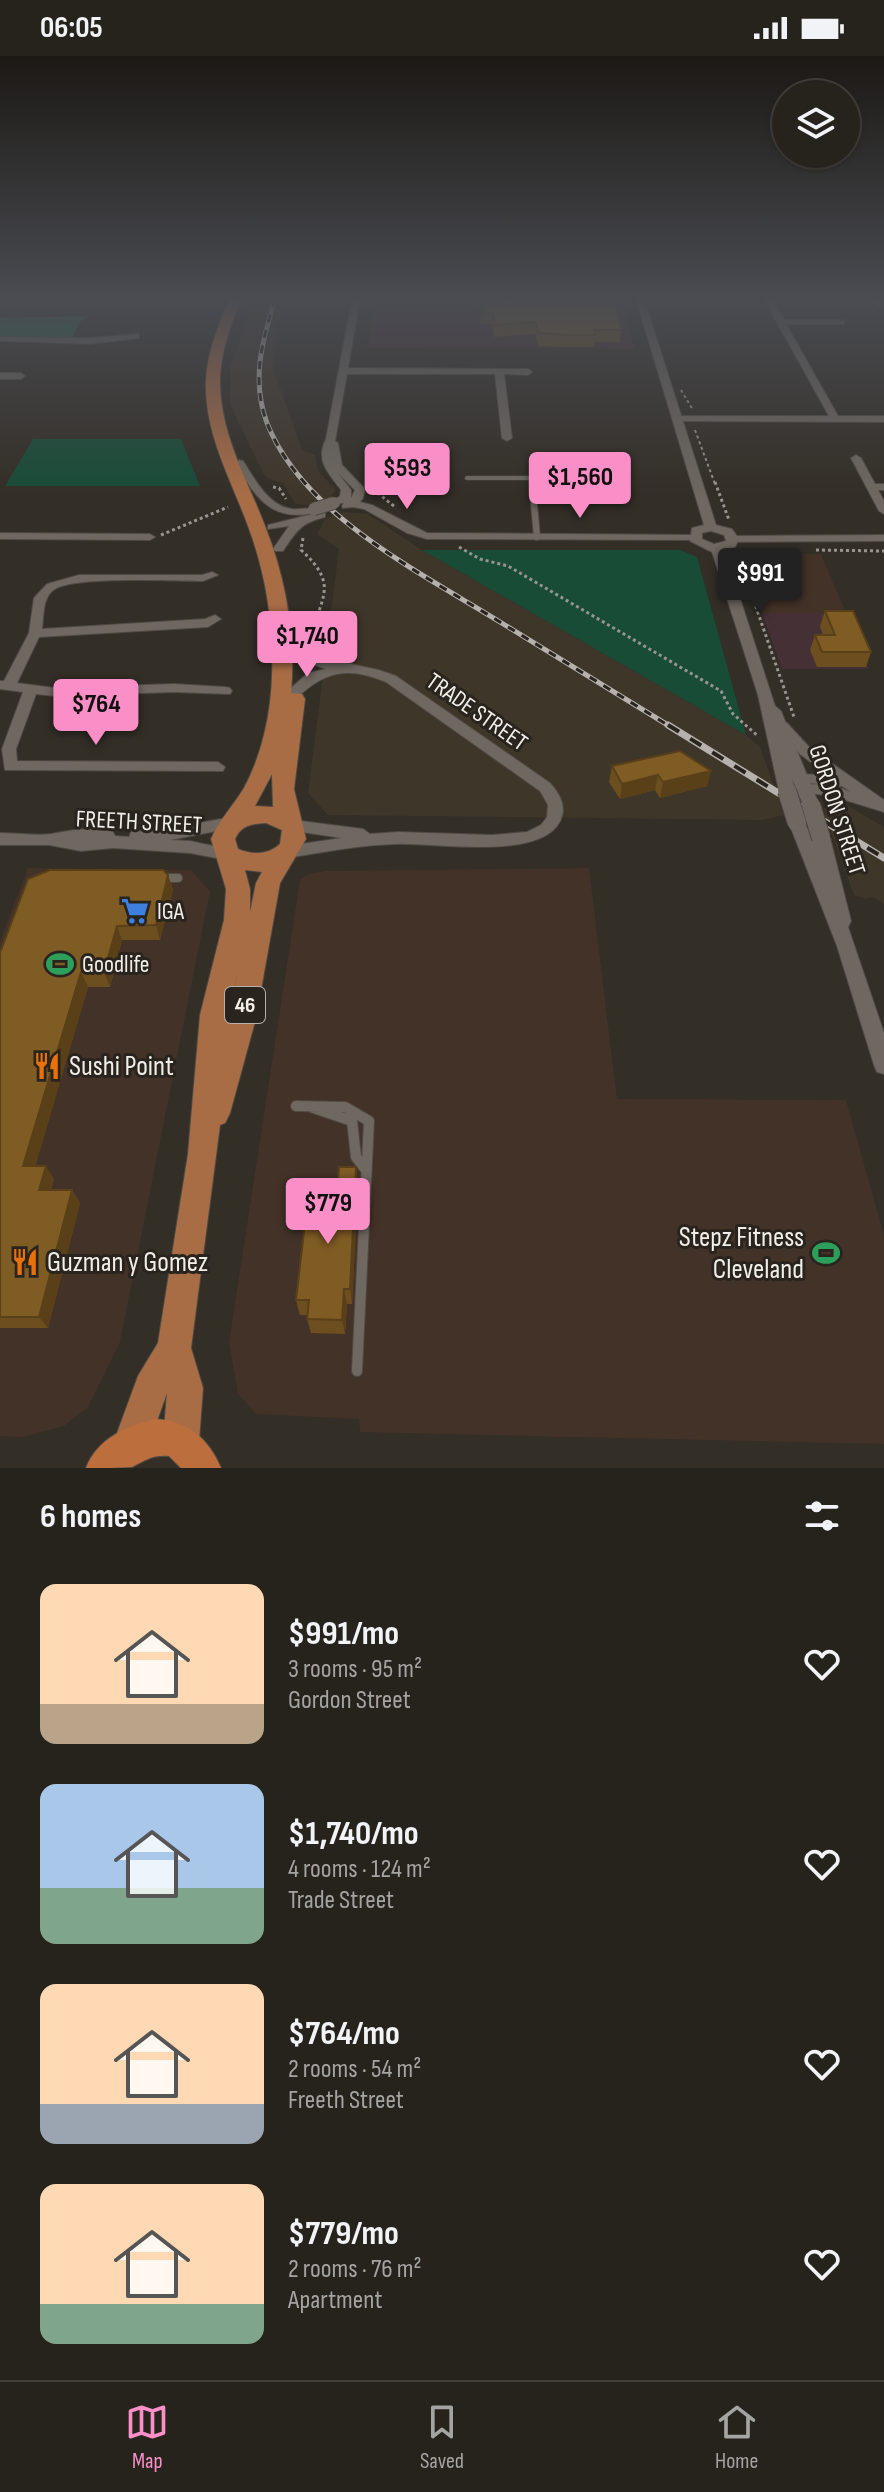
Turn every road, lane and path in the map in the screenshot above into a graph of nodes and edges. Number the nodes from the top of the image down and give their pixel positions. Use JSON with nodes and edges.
{"nodes":[{"id":1,"x":216,"y":365,"type":"edge"},
{"id":2,"x":344,"y":365,"type":"edge"},
{"id":3,"x":661,"y":365,"type":"edge"},
{"id":4,"x":805,"y":365,"type":"edge"},
{"id":5,"x":343,"y":371,"type":"junction"},
{"id":6,"x":499,"y":372,"type":"junction"},
{"id":7,"x":528,"y":372,"type":"dead end"},
{"id":8,"x":0,"y":376,"type":"edge"},
{"id":9,"x":21,"y":376,"type":"dead end"},
{"id":10,"x":678,"y":419,"type":"junction"},
{"id":11,"x":835,"y":419,"type":"junction"},
{"id":12,"x":884,"y":419,"type":"edge"},
{"id":13,"x":698,"y":426,"type":"dead end"},
{"id":14,"x":507,"y":438,"type":"dead end"},
{"id":15,"x":226,"y":444,"type":"junction"},
{"id":16,"x":856,"y":458,"type":"dead end"},
{"id":17,"x":239,"y":463,"type":"junction"},
{"id":18,"x":467,"y":478,"type":"dead end"},
{"id":19,"x":532,"y":478,"type":"junction"},
{"id":20,"x":588,"y":478,"type":"dead end"},
{"id":21,"x":367,"y":485,"type":"dead end"},
{"id":22,"x":273,"y":487,"type":"dead end"},
{"id":23,"x":871,"y":487,"type":"junction"},
{"id":24,"x":884,"y":487,"type":"edge"},
{"id":25,"x":346,"y":502,"type":"junction"},
{"id":26,"x":290,"y":504,"type":"dead end"},
{"id":27,"x":228,"y":507,"type":"dead end"},
{"id":28,"x":884,"y":511,"type":"edge"},
{"id":29,"x":403,"y":514,"type":"dead end"},
{"id":30,"x":312,"y":517,"type":"junction"},
{"id":31,"x":266,"y":526,"type":"junction"},
{"id":32,"x":711,"y":527,"type":"junction"},
{"id":33,"x":734,"y":532,"type":"junction"},
{"id":34,"x":0,"y":536,"type":"edge"},
{"id":35,"x":150,"y":537,"type":"joint"},
{"id":36,"x":537,"y":537,"type":"junction"},
{"id":37,"x":694,"y":538,"type":"junction"},
{"id":38,"x":884,"y":538,"type":"edge"},
{"id":39,"x":750,"y":544,"type":"dead end"},
{"id":40,"x":450,"y":545,"type":"dead end"},
{"id":41,"x":279,"y":549,"type":"junction"},
{"id":42,"x":718,"y":549,"type":"junction"},
{"id":43,"x":814,"y":550,"type":"dead end"},
{"id":44,"x":884,"y":551,"type":"edge"},
{"id":45,"x":212,"y":575,"type":"dead end"},
{"id":46,"x":215,"y":619,"type":"dead end"},
{"id":47,"x":35,"y":633,"type":"junction"},
{"id":48,"x":294,"y":643,"type":"junction"},
{"id":49,"x":315,"y":662,"type":"junction"},
{"id":50,"x":349,"y":668,"type":"junction"},
{"id":51,"x":4,"y":685,"type":"edge"},
{"id":52,"x":31,"y":689,"type":"junction"},
{"id":53,"x":225,"y":691,"type":"dead end"},
{"id":54,"x":296,"y":691,"type":"junction"},
{"id":55,"x":765,"y":695,"type":"junction"},
{"id":56,"x":788,"y":724,"type":"junction"},
{"id":57,"x":763,"y":744,"type":"dead end"},
{"id":58,"x":218,"y":767,"type":"dead end"},
{"id":59,"x":854,"y":786,"type":"junction"},
{"id":60,"x":798,"y":789,"type":"junction"},
{"id":61,"x":884,"y":809,"type":"edge"},
{"id":62,"x":234,"y":822,"type":"junction"},
{"id":63,"x":291,"y":825,"type":"junction"},
{"id":64,"x":399,"y":838,"type":"junction"},
{"id":65,"x":0,"y":839,"type":"edge"},
{"id":66,"x":49,"y":839,"type":"junction"},
{"id":67,"x":227,"y":854,"type":"junction"},
{"id":68,"x":285,"y":854,"type":"junction"},
{"id":69,"x":149,"y":878,"type":"edge"},
{"id":70,"x":178,"y":878,"type":"dead end"},
{"id":71,"x":846,"y":946,"type":"junction"},
{"id":72,"x":884,"y":1065,"type":"edge"},
{"id":73,"x":296,"y":1106,"type":"dead end"},
{"id":74,"x":203,"y":1154,"type":"junction"},
{"id":75,"x":174,"y":1348,"type":"junction"},
{"id":76,"x":357,"y":1371,"type":"dead end"},
{"id":77,"x":131,"y":1444,"type":"junction"},
{"id":78,"x":192,"y":1455,"type":"edge"},
{"id":79,"x":104,"y":1468,"type":"edge"}],
"edges":[{"from":1,"to":15,"type":"main road","number":"46"},
{"from":2,"to":5,"type":"street"},
{"from":3,"to":10,"type":"street"},
{"from":4,"to":11,"type":"street"},
{"from":5,"to":6,"type":"street"},
{"from":5,"to":25,"type":"street"},
{"from":6,"to":7,"type":"street"},
{"from":6,"to":14,"type":"street"},
{"from":8,"to":9,"type":"street"},
{"from":10,"to":11,"type":"street"},
{"from":10,"to":32,"type":"street"},
{"from":11,"to":12,"type":"street"},
{"from":13,"to":33,"type":"path"},
{"from":15,"to":17,"type":"main road","number":"46"},
{"from":15,"to":31,"type":"main road","number":"46"},
{"from":16,"to":23,"type":"street"},
{"from":17,"to":30,"type":"street"},
{"from":17,"to":31,"type":"main road","number":"46"},
{"from":18,"to":19,"type":"lane"},
{"from":19,"to":20,"type":"lane"},
{"from":19,"to":36,"type":"lane"},
{"from":21,"to":29,"type":"path"},
{"from":22,"to":26,"type":"path"},
{"from":23,"to":24,"type":"street"},
{"from":23,"to":28,"type":"street"},
{"from":25,"to":30,"type":"street"},
{"from":25,"to":36,"type":"street"},
{"from":27,"to":35,"type":"path"},
{"from":30,"to":31,"type":"street"},
{"from":30,"to":41,"type":"street"},
{"from":30,"to":49,"type":"path"},
{"from":31,"to":41,"type":"main road","number":"46"},
{"from":31,"to":62,"type":"main road","number":"46"},
{"from":32,"to":33,"type":"street"},
{"from":32,"to":37,"type":"street"},
{"from":33,"to":38,"type":"street"},
{"from":33,"to":42,"type":"street"},
{"from":34,"to":35,"type":"street"},
{"from":36,"to":37,"type":"street"},
{"from":37,"to":42,"type":"street"},
{"from":39,"to":56,"type":"path"},
{"from":40,"to":57,"type":"path"},
{"from":41,"to":48,"type":"main road","number":"46"},
{"from":42,"to":55,"type":"street","name":"GORDON STREET"},
{"from":43,"to":44,"type":"path"},
{"from":45,"to":47,"type":"street"},
{"from":46,"to":47,"type":"street"},
{"from":47,"to":51,"type":"street"},
{"from":48,"to":49,"type":"street"},
{"from":48,"to":54,"type":"main road","number":"46"},
{"from":49,"to":50,"type":"street","name":"TRADE STREET"},
{"from":50,"to":54,"type":"street","name":"TRADE STREET"},
{"from":50,"to":64,"type":"street","name":"TRADE STREET"},
{"from":51,"to":52,"type":"street"},
{"from":52,"to":53,"type":"street"},
{"from":52,"to":58,"type":"street"},
{"from":54,"to":63,"type":"main road","number":"46"},
{"from":55,"to":56,"type":"street","name":"GORDON STREET"},
{"from":55,"to":60,"type":"street","name":"GORDON STREET"},
{"from":56,"to":59,"type":"street"},
{"from":56,"to":60,"type":"street","name":"GORDON STREET"},
{"from":59,"to":60,"type":"street"},
{"from":59,"to":61,"type":"street"},
{"from":60,"to":61,"type":"street"},
{"from":60,"to":71,"type":"street","name":"GORDON STREET","bridge":true},
{"from":60,"to":71,"type":"street","name":"GORDON STREET","bridge":true},
{"from":62,"to":63,"type":"main road"},
{"from":62,"to":66,"type":"street","name":"FREETH STREET"},
{"from":62,"to":67,"type":"main road","number":"46"},
{"from":63,"to":64,"type":"street"},
{"from":63,"to":68,"type":"main road","number":"46"},
{"from":64,"to":68,"type":"street"},
{"from":65,"to":66,"type":"street","name":"FREETH STREET"},
{"from":66,"to":67,"type":"street","name":"FREETH STREET"},
{"from":67,"to":68,"type":"main road"},
{"from":67,"to":74,"type":"main road","number":"46"},
{"from":68,"to":74,"type":"main road","number":"46"},
{"from":69,"to":70,"type":"lane"},
{"from":71,"to":72,"type":"street","name":"GORDON STREET"},
{"from":73,"to":76,"type":"lane"},
{"from":74,"to":75,"type":"main road","number":"46"},
{"from":75,"to":77,"type":"main road","number":"46"},
{"from":75,"to":78,"type":"main road","number":"46"},
{"from":77,"to":78,"type":"highway"},
{"from":77,"to":79,"type":"highway"}]}
